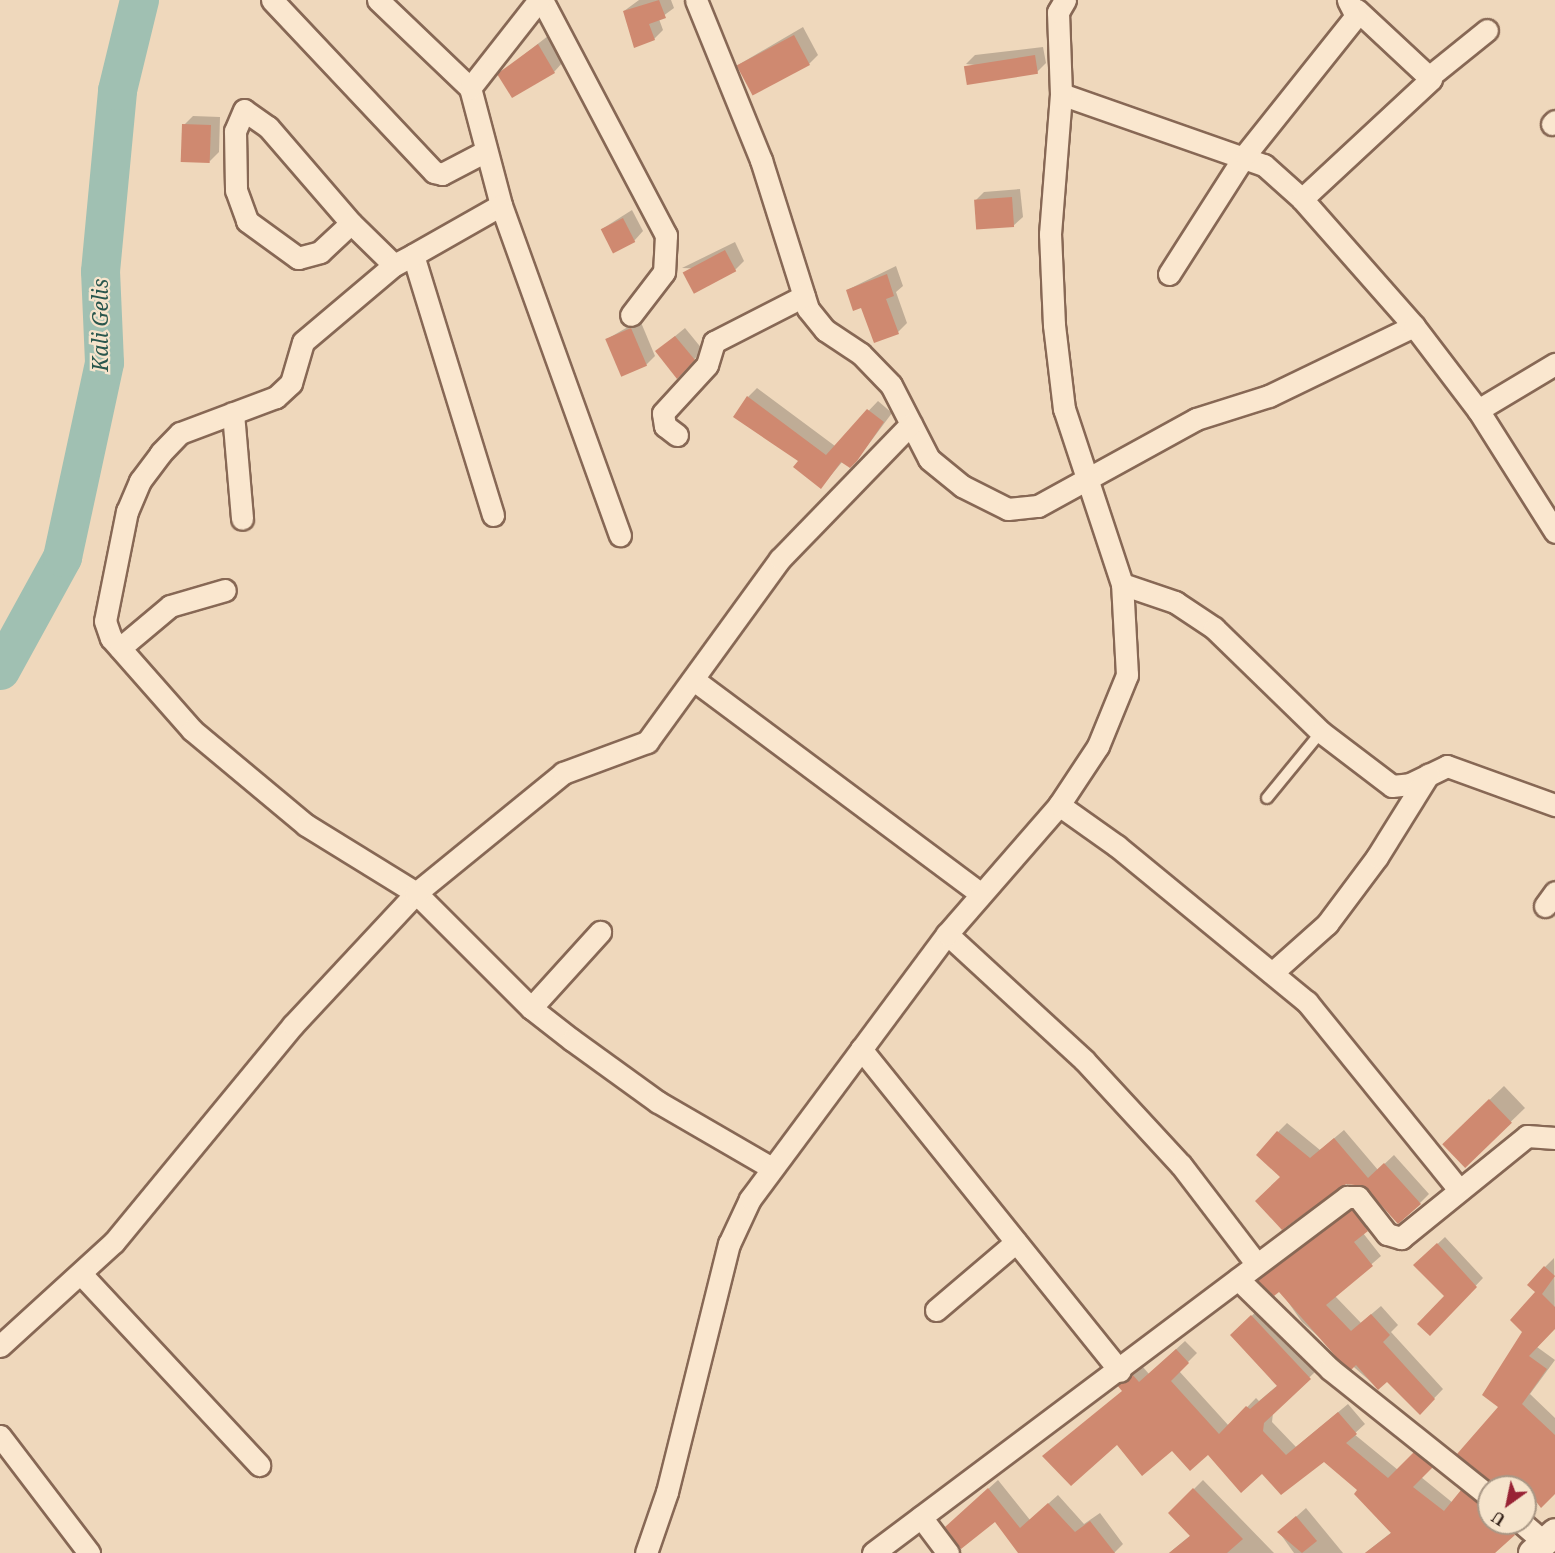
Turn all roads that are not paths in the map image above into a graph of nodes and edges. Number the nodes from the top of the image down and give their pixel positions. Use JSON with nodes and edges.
{"nodes":[{"id":1,"x":272,"y":0,"type":"edge"},
{"id":2,"x":378,"y":0,"type":"edge"},
{"id":3,"x":540,"y":0,"type":"edge"},
{"id":4,"x":696,"y":0,"type":"edge"},
{"id":5,"x":1065,"y":0,"type":"edge"},
{"id":6,"x":1353,"y":5,"type":"edge"},
{"id":7,"x":1487,"y":30,"type":"dead end"},
{"id":8,"x":1430,"y":76,"type":"junction"},
{"id":9,"x":470,"y":88,"type":"junction"},
{"id":10,"x":1061,"y":94,"type":"junction"},
{"id":11,"x":484,"y":152,"type":"junction"},
{"id":12,"x":1245,"y":155,"type":"junction"},
{"id":13,"x":1302,"y":199,"type":"junction"},
{"id":14,"x":501,"y":205,"type":"junction"},
{"id":15,"x":351,"y":222,"type":"junction"},
{"id":16,"x":413,"y":255,"type":"junction"},
{"id":17,"x":394,"y":265,"type":"junction"},
{"id":18,"x":1170,"y":274,"type":"dead end"},
{"id":19,"x":804,"y":297,"type":"junction"},
{"id":20,"x":631,"y":315,"type":"dead end"},
{"id":21,"x":1414,"y":326,"type":"junction"},
{"id":22,"x":1555,"y":364,"type":"edge"},
{"id":23,"x":1478,"y":410,"type":"junction"},
{"id":24,"x":233,"y":413,"type":"junction"},
{"id":25,"x":911,"y":424,"type":"junction"},
{"id":26,"x":676,"y":435,"type":"dead end"},
{"id":27,"x":1084,"y":479,"type":"junction"},
{"id":28,"x":493,"y":515,"type":"dead end"},
{"id":29,"x":242,"y":519,"type":"dead end"},
{"id":30,"x":1555,"y":530,"type":"edge"},
{"id":31,"x":620,"y":534,"type":"dead end"},
{"id":32,"x":1122,"y":584,"type":"junction"},
{"id":33,"x":225,"y":590,"type":"dead end"},
{"id":34,"x":120,"y":648,"type":"junction"},
{"id":35,"x":694,"y":680,"type":"junction"},
{"id":36,"x":1321,"y":732,"type":"junction"},
{"id":37,"x":1430,"y":771,"type":"junction"},
{"id":38,"x":1267,"y":798,"type":"dead end"},
{"id":39,"x":1059,"y":805,"type":"junction"},
{"id":40,"x":1555,"y":805,"type":"edge"},
{"id":41,"x":416,"y":893,"type":"junction"},
{"id":42,"x":981,"y":894,"type":"junction"},
{"id":43,"x":600,"y":932,"type":"dead end"},
{"id":44,"x":947,"y":934,"type":"junction"},
{"id":45,"x":1272,"y":973,"type":"junction"},
{"id":46,"x":531,"y":1008,"type":"junction"},
{"id":47,"x":861,"y":1049,"type":"junction"},
{"id":48,"x":1555,"y":1138,"type":"edge"},
{"id":49,"x":772,"y":1168,"type":"junction"},
{"id":50,"x":1459,"y":1190,"type":"junction"},
{"id":51,"x":1016,"y":1242,"type":"junction"},
{"id":52,"x":1256,"y":1263,"type":"junction"},
{"id":53,"x":82,"y":1275,"type":"junction"},
{"id":54,"x":1238,"y":1279,"type":"junction"},
{"id":55,"x":936,"y":1310,"type":"dead end"},
{"id":56,"x":0,"y":1346,"type":"edge"},
{"id":57,"x":1119,"y":1371,"type":"junction"},
{"id":58,"x":0,"y":1436,"type":"edge"},
{"id":59,"x":259,"y":1465,"type":"dead end"},
{"id":60,"x":1477,"y":1486,"type":"edge"},
{"id":61,"x":921,"y":1517,"type":"junction"},
{"id":62,"x":89,"y":1553,"type":"edge"},
{"id":63,"x":646,"y":1553,"type":"edge"},
{"id":64,"x":873,"y":1553,"type":"edge"},
{"id":65,"x":948,"y":1553,"type":"edge"}],
"edges":[{"from":1,"to":11,"type":"street"},
{"from":2,"to":9,"type":"street"},
{"from":3,"to":9,"type":"street"},
{"from":3,"to":20,"type":"street"},
{"from":4,"to":19,"type":"street"},
{"from":5,"to":10,"type":"street"},
{"from":6,"to":8,"type":"street"},
{"from":6,"to":12,"type":"street"},
{"from":7,"to":8,"type":"street"},
{"from":8,"to":13,"type":"street"},
{"from":9,"to":11,"type":"street"},
{"from":10,"to":12,"type":"street"},
{"from":10,"to":27,"type":"street"},
{"from":11,"to":14,"type":"street"},
{"from":12,"to":13,"type":"street"},
{"from":12,"to":18,"type":"street"},
{"from":13,"to":21,"type":"street"},
{"from":14,"to":16,"type":"street"},
{"from":14,"to":31,"type":"street"},
{"from":15,"to":15,"type":"street"},
{"from":15,"to":17,"type":"street"},
{"from":16,"to":17,"type":"street"},
{"from":16,"to":28,"type":"street"},
{"from":17,"to":24,"type":"street"},
{"from":19,"to":25,"type":"street"},
{"from":19,"to":26,"type":"street"},
{"from":21,"to":23,"type":"street"},
{"from":21,"to":27,"type":"street"},
{"from":22,"to":23,"type":"street"},
{"from":23,"to":30,"type":"street"},
{"from":24,"to":29,"type":"street"},
{"from":24,"to":34,"type":"street"},
{"from":25,"to":27,"type":"street"},
{"from":25,"to":35,"type":"street"},
{"from":27,"to":32,"type":"street"},
{"from":32,"to":36,"type":"street"},
{"from":32,"to":39,"type":"street"},
{"from":33,"to":34,"type":"street"},
{"from":34,"to":41,"type":"street"},
{"from":35,"to":41,"type":"street"},
{"from":35,"to":42,"type":"street"},
{"from":36,"to":37,"type":"street"},
{"from":36,"to":38,"type":"lane"},
{"from":37,"to":40,"type":"street"},
{"from":37,"to":45,"type":"street"},
{"from":39,"to":42,"type":"street"},
{"from":39,"to":45,"type":"street"},
{"from":41,"to":46,"type":"street"},
{"from":41,"to":53,"type":"street"},
{"from":42,"to":44,"type":"street"},
{"from":43,"to":46,"type":"street"},
{"from":44,"to":47,"type":"street"},
{"from":44,"to":52,"type":"street"},
{"from":45,"to":50,"type":"street"},
{"from":46,"to":49,"type":"street"},
{"from":47,"to":49,"type":"street"},
{"from":47,"to":51,"type":"street"},
{"from":48,"to":50,"type":"street"},
{"from":49,"to":63,"type":"street"},
{"from":50,"to":52,"type":"street"},
{"from":51,"to":55,"type":"street"},
{"from":51,"to":57,"type":"street"},
{"from":52,"to":54,"type":"street"},
{"from":53,"to":56,"type":"street"},
{"from":53,"to":59,"type":"street"},
{"from":54,"to":57,"type":"street"},
{"from":54,"to":60,"type":"street"},
{"from":57,"to":61,"type":"street"},
{"from":58,"to":62,"type":"street"},
{"from":61,"to":64,"type":"street"},
{"from":61,"to":65,"type":"street"}]}
